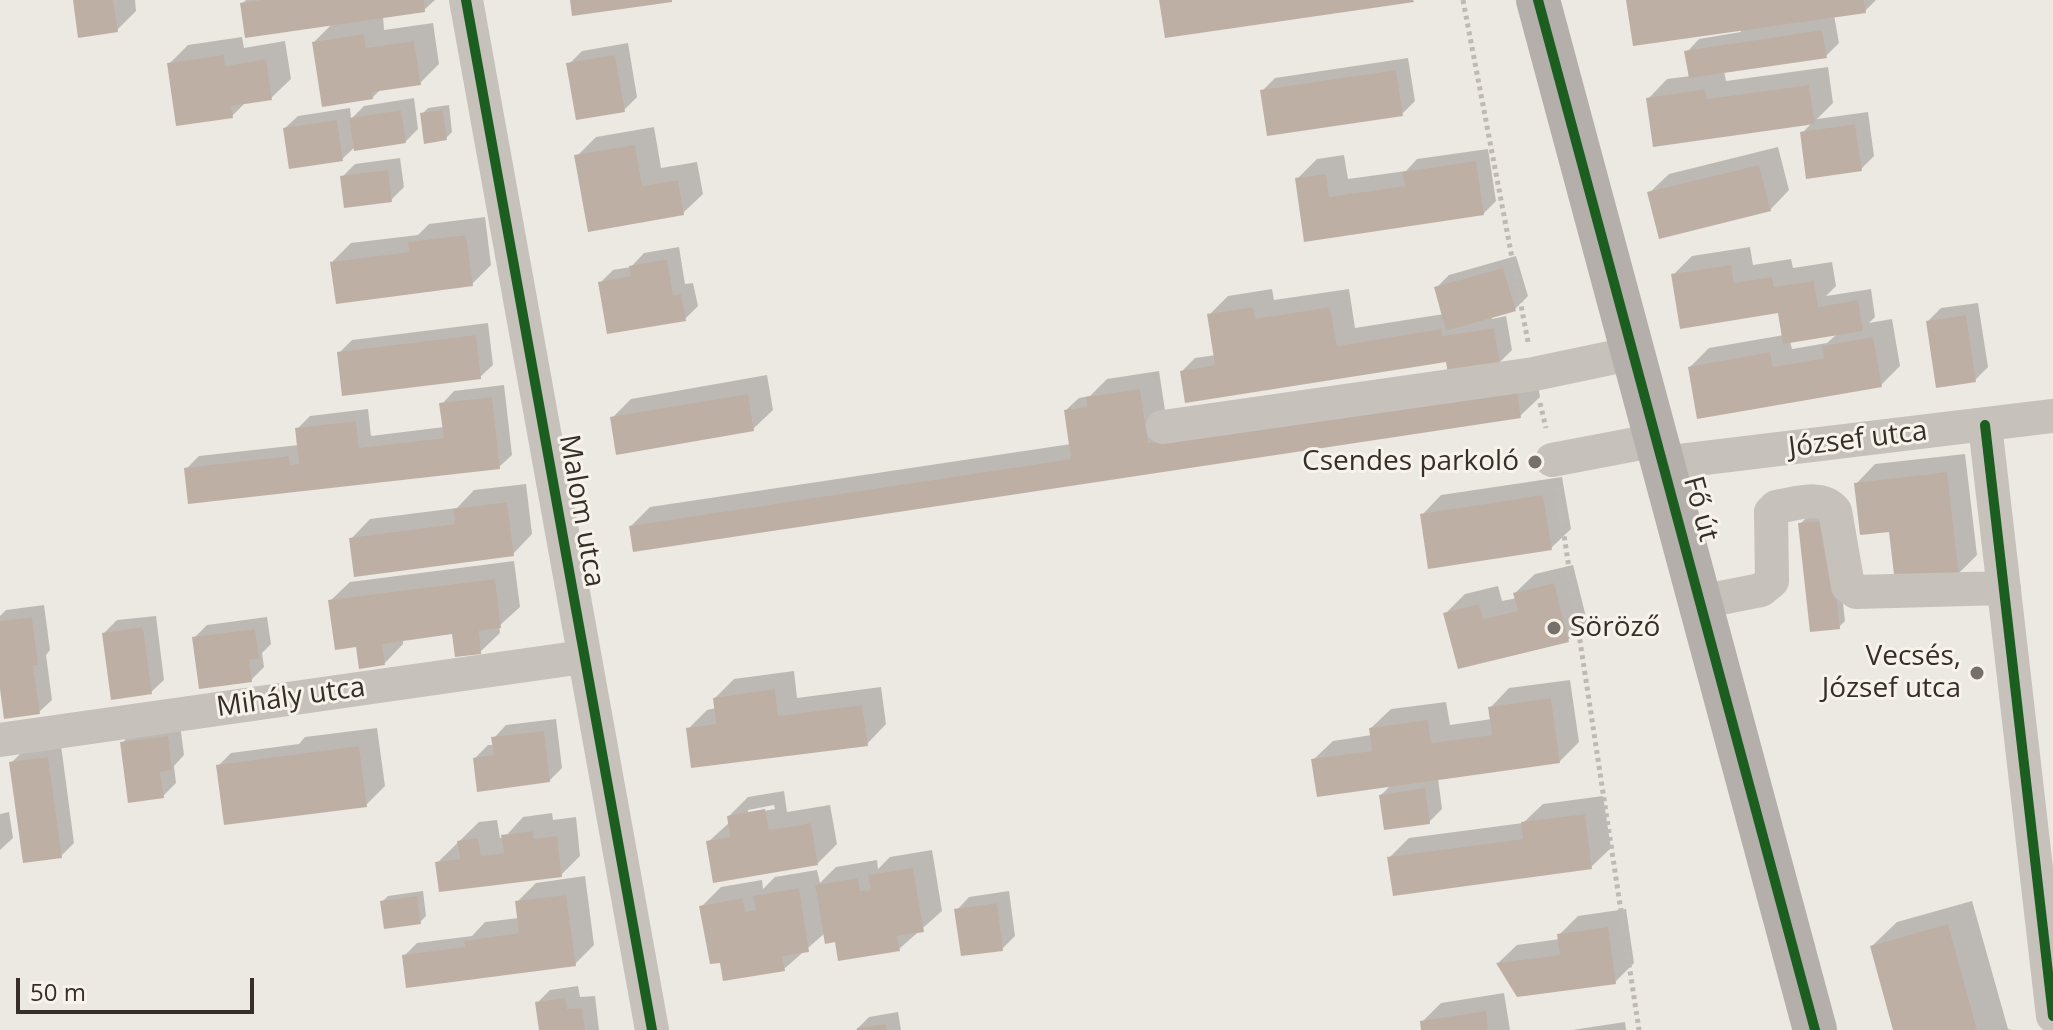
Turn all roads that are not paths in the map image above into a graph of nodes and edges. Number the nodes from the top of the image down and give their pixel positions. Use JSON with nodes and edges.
{"nodes":[{"id":1,"x":466,"y":0,"type":"edge"},
{"id":2,"x":1538,"y":0,"type":"edge"},
{"id":3,"x":1634,"y":353,"type":"junction"},
{"id":4,"x":2053,"y":416,"type":"edge"},
{"id":5,"x":1985,"y":425,"type":"junction"},
{"id":6,"x":1163,"y":427,"type":"dead end"},
{"id":7,"x":1660,"y":452,"type":"junction"},
{"id":8,"x":1552,"y":460,"type":"road end"},
{"id":9,"x":2004,"y":588,"type":"junction"},
{"id":10,"x":1700,"y":602,"type":"junction"},
{"id":11,"x":583,"y":657,"type":"junction"},
{"id":12,"x":0,"y":740,"type":"edge"},
{"id":13,"x":2053,"y":1016,"type":"edge"},
{"id":14,"x":652,"y":1030,"type":"edge"},
{"id":15,"x":1815,"y":1030,"type":"edge"}],
"edges":[{"from":1,"to":11,"type":"street","name":"Malom utca"},
{"from":2,"to":3,"type":"main road","name":"Fő út"},
{"from":3,"to":6,"type":"street"},
{"from":3,"to":7,"type":"main road","name":"Fő út"},
{"from":4,"to":5,"type":"street","name":"József utca"},
{"from":5,"to":7,"type":"street","name":"József utca"},
{"from":5,"to":9,"type":"street"},
{"from":7,"to":8,"type":"street"},
{"from":7,"to":10,"type":"main road","name":"Fő út"},
{"from":9,"to":10,"type":"street"},
{"from":9,"to":13,"type":"street"},
{"from":10,"to":15,"type":"main road","name":"Fő út"},
{"from":11,"to":12,"type":"street","name":"Mihály utca"},
{"from":11,"to":14,"type":"street","name":"Malom utca"}]}
